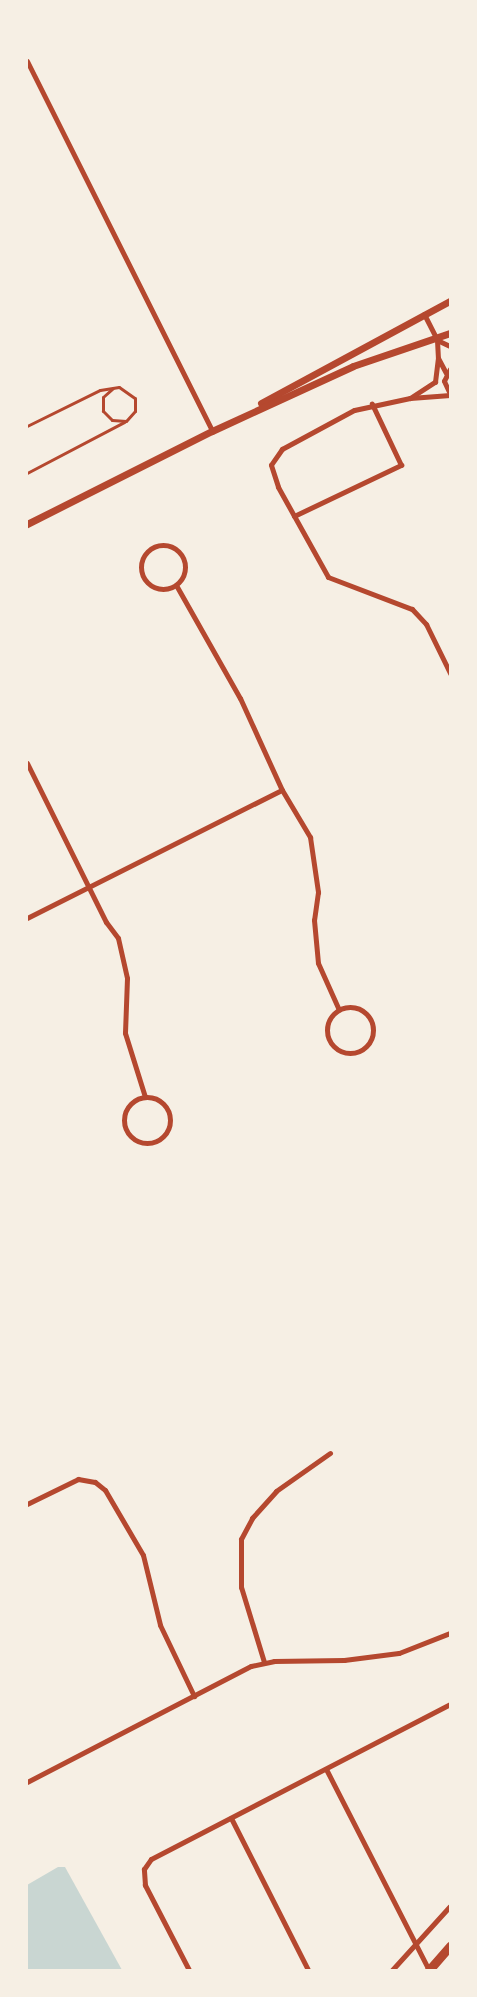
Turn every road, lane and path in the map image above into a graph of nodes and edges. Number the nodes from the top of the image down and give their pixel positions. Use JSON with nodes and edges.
{"nodes":[{"id":1,"x":27,"y":61,"type":"edge"},
{"id":2,"x":450,"y":301,"type":"edge"},
{"id":3,"x":424,"y":314,"type":"junction"},
{"id":4,"x":450,"y":333,"type":"edge"},
{"id":5,"x":437,"y":340,"type":"junction"},
{"id":6,"x":450,"y":346,"type":"edge"},
{"id":7,"x":438,"y":358,"type":"junction"},
{"id":8,"x":448,"y":371,"type":"edge"},
{"id":9,"x":435,"y":382,"type":"junction"},
{"id":10,"x":113,"y":388,"type":"junction"},
{"id":11,"x":450,"y":394,"type":"edge"},
{"id":12,"x":439,"y":395,"type":"junction"},
{"id":13,"x":410,"y":398,"type":"junction"},
{"id":14,"x":372,"y":405,"type":"junction"},
{"id":15,"x":126,"y":421,"type":"junction"},
{"id":16,"x":27,"y":426,"type":"edge"},
{"id":17,"x":212,"y":430,"type":"junction"},
{"id":18,"x":27,"y":473,"type":"edge"},
{"id":19,"x":294,"y":516,"type":"junction"},
{"id":20,"x":27,"y":524,"type":"edge"},
{"id":21,"x":176,"y":585,"type":"junction"},
{"id":22,"x":450,"y":673,"type":"edge"},
{"id":23,"x":27,"y":763,"type":"edge"},
{"id":24,"x":282,"y":790,"type":"junction"},
{"id":25,"x":90,"y":887,"type":"junction"},
{"id":26,"x":27,"y":918,"type":"edge"},
{"id":27,"x":339,"y":1010,"type":"junction"},
{"id":28,"x":145,"y":1097,"type":"junction"},
{"id":29,"x":330,"y":1453,"type":"dead end"},
{"id":30,"x":27,"y":1503,"type":"edge"},
{"id":31,"x":450,"y":1633,"type":"edge"},
{"id":32,"x":264,"y":1662,"type":"junction"},
{"id":33,"x":194,"y":1696,"type":"junction"},
{"id":34,"x":450,"y":1704,"type":"edge"},
{"id":35,"x":326,"y":1769,"type":"junction"},
{"id":36,"x":27,"y":1782,"type":"edge"},
{"id":37,"x":231,"y":1818,"type":"junction"},
{"id":38,"x":450,"y":1906,"type":"edge"},
{"id":39,"x":416,"y":1945,"type":"junction"},
{"id":40,"x":450,"y":1946,"type":"edge"},
{"id":41,"x":189,"y":1970,"type":"edge"},
{"id":42,"x":308,"y":1970,"type":"edge"},
{"id":43,"x":392,"y":1970,"type":"edge"},
{"id":44,"x":429,"y":1970,"type":"edge"}],
"edges":[{"from":1,"to":17,"type":"street"},
{"from":2,"to":3,"type":"street"},
{"from":3,"to":5,"type":"street"},
{"from":3,"to":17,"type":"street"},
{"from":4,"to":5,"type":"street"},
{"from":5,"to":6,"type":"street"},
{"from":5,"to":7,"type":"street"},
{"from":5,"to":17,"type":"street"},
{"from":7,"to":8,"type":"street"},
{"from":7,"to":9,"type":"street"},
{"from":8,"to":11,"type":"street"},
{"from":9,"to":12,"type":"street"},
{"from":9,"to":13,"type":"street"},
{"from":10,"to":15,"type":"lane"},
{"from":10,"to":15,"type":"lane"},
{"from":10,"to":16,"type":"lane"},
{"from":11,"to":12,"type":"street"},
{"from":12,"to":13,"type":"street"},
{"from":13,"to":14,"type":"street"},
{"from":14,"to":19,"type":"street"},
{"from":14,"to":19,"type":"street"},
{"from":15,"to":18,"type":"lane"},
{"from":17,"to":20,"type":"street"},
{"from":19,"to":22,"type":"street"},
{"from":21,"to":21,"type":"street"},
{"from":21,"to":24,"type":"street"},
{"from":23,"to":25,"type":"street"},
{"from":24,"to":25,"type":"street"},
{"from":24,"to":27,"type":"street"},
{"from":25,"to":26,"type":"street"},
{"from":25,"to":28,"type":"street"},
{"from":27,"to":27,"type":"street"},
{"from":28,"to":28,"type":"street"},
{"from":29,"to":32,"type":"street"},
{"from":30,"to":33,"type":"street"},
{"from":31,"to":32,"type":"street"},
{"from":32,"to":33,"type":"street"},
{"from":33,"to":36,"type":"street"},
{"from":34,"to":35,"type":"street"},
{"from":35,"to":37,"type":"street"},
{"from":35,"to":39,"type":"street"},
{"from":37,"to":41,"type":"street"},
{"from":37,"to":42,"type":"street"},
{"from":38,"to":39,"type":"street"},
{"from":39,"to":43,"type":"street"},
{"from":39,"to":44,"type":"street"},
{"from":40,"to":44,"type":"highway"}]}
